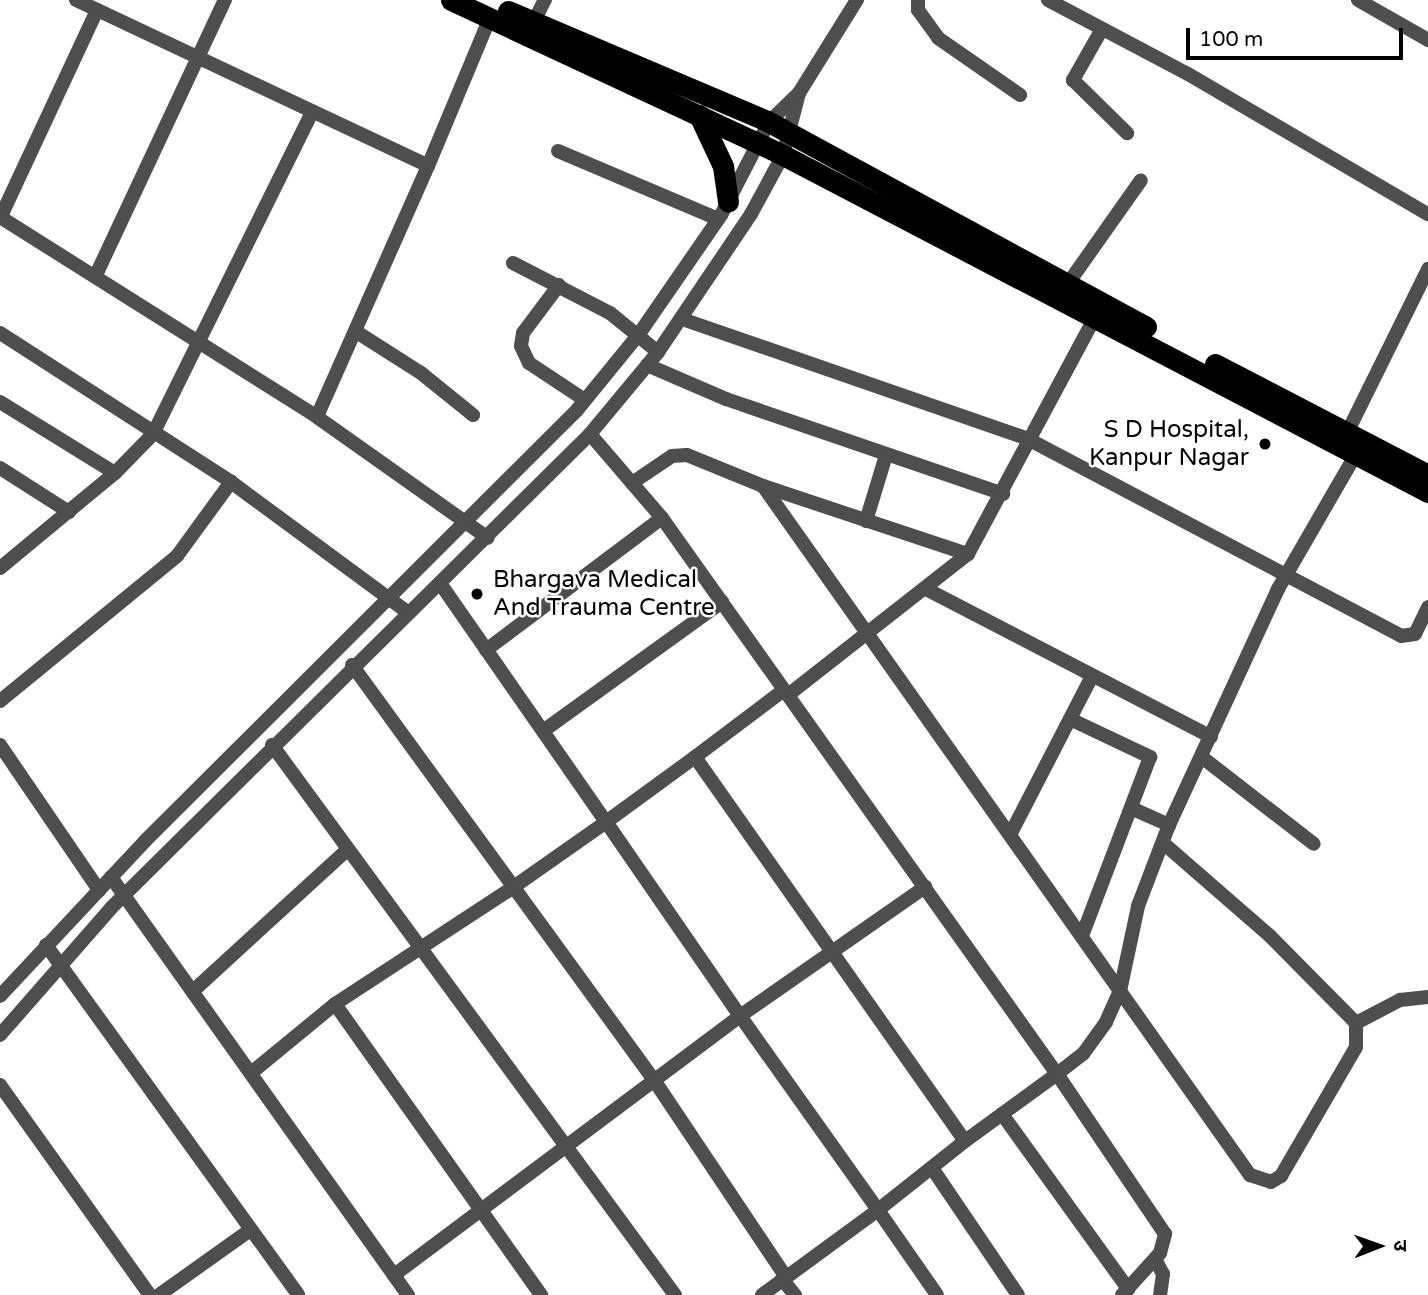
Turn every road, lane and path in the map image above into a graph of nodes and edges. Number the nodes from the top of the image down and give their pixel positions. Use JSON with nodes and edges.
{"nodes":[{"id":1,"x":76,"y":0,"type":"edge"},
{"id":2,"x":225,"y":0,"type":"edge"},
{"id":3,"x":451,"y":0,"type":"edge"},
{"id":4,"x":545,"y":0,"type":"edge"},
{"id":5,"x":857,"y":0,"type":"edge"},
{"id":6,"x":918,"y":0,"type":"edge"},
{"id":7,"x":1357,"y":0,"type":"edge"},
{"id":8,"x":1056,"y":2,"type":"edge"},
{"id":9,"x":487,"y":9,"type":"edge"},
{"id":10,"x":97,"y":10,"type":"junction"},
{"id":11,"x":1102,"y":29,"type":"junction"},
{"id":12,"x":530,"y":30,"type":"junction"},
{"id":13,"x":1428,"y":40,"type":"edge"},
{"id":14,"x":200,"y":60,"type":"junction"},
{"id":15,"x":799,"y":93,"type":"junction"},
{"id":16,"x":1020,"y":95,"type":"dead end"},
{"id":17,"x":312,"y":112,"type":"junction"},
{"id":18,"x":699,"y":115,"type":"junction"},
{"id":19,"x":769,"y":122,"type":"junction"},
{"id":20,"x":791,"y":133,"type":"junction"},
{"id":21,"x":1127,"y":133,"type":"dead end"},
{"id":22,"x":759,"y":144,"type":"junction"},
{"id":23,"x":558,"y":151,"type":"dead end"},
{"id":24,"x":783,"y":155,"type":"junction"},
{"id":25,"x":428,"y":166,"type":"junction"},
{"id":26,"x":1141,"y":180,"type":"dead end"},
{"id":27,"x":723,"y":211,"type":"junction"},
{"id":28,"x":1428,"y":214,"type":"edge"},
{"id":29,"x":1,"y":215,"type":"edge"},
{"id":30,"x":513,"y":263,"type":"dead end"},
{"id":31,"x":1428,"y":269,"type":"edge"},
{"id":32,"x":96,"y":275,"type":"junction"},
{"id":33,"x":559,"y":285,"type":"junction"},
{"id":34,"x":1067,"y":285,"type":"junction"},
{"id":35,"x":1095,"y":317,"type":"junction"},
{"id":36,"x":681,"y":319,"type":"junction"},
{"id":37,"x":355,"y":331,"type":"junction"},
{"id":38,"x":0,"y":332,"type":"edge"},
{"id":39,"x":639,"y":334,"type":"junction"},
{"id":40,"x":201,"y":343,"type":"junction"},
{"id":41,"x":658,"y":352,"type":"junction"},
{"id":42,"x":647,"y":365,"type":"junction"},
{"id":43,"x":585,"y":400,"type":"junction"},
{"id":44,"x":0,"y":402,"type":"edge"},
{"id":45,"x":473,"y":415,"type":"dead end"},
{"id":46,"x":317,"y":416,"type":"junction"},
{"id":47,"x":1348,"y":431,"type":"junction"},
{"id":48,"x":153,"y":434,"type":"junction"},
{"id":49,"x":590,"y":434,"type":"junction"},
{"id":50,"x":1026,"y":439,"type":"junction"},
{"id":51,"x":1356,"y":454,"type":"junction"},
{"id":52,"x":886,"y":455,"type":"junction"},
{"id":53,"x":0,"y":468,"type":"edge"},
{"id":54,"x":115,"y":473,"type":"junction"},
{"id":55,"x":1428,"y":475,"type":"edge"},
{"id":56,"x":231,"y":482,"type":"junction"},
{"id":57,"x":632,"y":483,"type":"junction"},
{"id":58,"x":763,"y":486,"type":"junction"},
{"id":59,"x":1428,"y":492,"type":"edge"},
{"id":60,"x":1003,"y":494,"type":"junction"},
{"id":61,"x":69,"y":512,"type":"junction"},
{"id":62,"x":662,"y":518,"type":"junction"},
{"id":63,"x":465,"y":520,"type":"junction"},
{"id":64,"x":866,"y":520,"type":"junction"},
{"id":65,"x":488,"y":538,"type":"junction"},
{"id":66,"x":968,"y":554,"type":"junction"},
{"id":67,"x":0,"y":568,"type":"edge"},
{"id":68,"x":1287,"y":574,"type":"junction"},
{"id":69,"x":440,"y":583,"type":"junction"},
{"id":70,"x":926,"y":589,"type":"junction"},
{"id":71,"x":388,"y":596,"type":"junction"},
{"id":72,"x":722,"y":602,"type":"junction"},
{"id":73,"x":1428,"y":607,"type":"edge"},
{"id":74,"x":409,"y":613,"type":"junction"},
{"id":75,"x":872,"y":634,"type":"junction"},
{"id":76,"x":486,"y":650,"type":"junction"},
{"id":77,"x":352,"y":665,"type":"junction"},
{"id":78,"x":1092,"y":676,"type":"junction"},
{"id":79,"x":786,"y":692,"type":"junction"},
{"id":80,"x":0,"y":701,"type":"edge"},
{"id":81,"x":1070,"y":719,"type":"junction"},
{"id":82,"x":543,"y":731,"type":"junction"},
{"id":83,"x":1211,"y":737,"type":"junction"},
{"id":84,"x":0,"y":745,"type":"edge"},
{"id":85,"x":272,"y":745,"type":"junction"},
{"id":86,"x":695,"y":757,"type":"junction"},
{"id":87,"x":1203,"y":758,"type":"junction"},
{"id":88,"x":1131,"y":808,"type":"junction"},
{"id":89,"x":606,"y":822,"type":"junction"},
{"id":90,"x":1169,"y":825,"type":"junction"},
{"id":91,"x":1011,"y":834,"type":"junction"},
{"id":92,"x":1163,"y":843,"type":"junction"},
{"id":93,"x":1314,"y":844,"type":"dead end"},
{"id":94,"x":346,"y":850,"type":"junction"},
{"id":95,"x":111,"y":877,"type":"junction"},
{"id":96,"x":515,"y":886,"type":"junction"},
{"id":97,"x":925,"y":887,"type":"junction"},
{"id":98,"x":99,"y":890,"type":"junction"},
{"id":99,"x":125,"y":895,"type":"junction"},
{"id":100,"x":1082,"y":936,"type":"junction"},
{"id":101,"x":46,"y":945,"type":"junction"},
{"id":102,"x":421,"y":949,"type":"junction"},
{"id":103,"x":831,"y":951,"type":"junction"},
{"id":104,"x":61,"y":963,"type":"junction"},
{"id":105,"x":193,"y":991,"type":"junction"},
{"id":106,"x":1120,"y":991,"type":"junction"},
{"id":107,"x":0,"y":996,"type":"edge"},
{"id":108,"x":1428,"y":997,"type":"edge"},
{"id":109,"x":335,"y":1004,"type":"junction"},
{"id":110,"x":740,"y":1016,"type":"junction"},
{"id":111,"x":1356,"y":1023,"type":"junction"},
{"id":112,"x":0,"y":1035,"type":"edge"},
{"id":113,"x":251,"y":1073,"type":"junction"},
{"id":114,"x":1057,"y":1074,"type":"junction"},
{"id":115,"x":654,"y":1080,"type":"junction"},
{"id":116,"x":0,"y":1085,"type":"edge"},
{"id":117,"x":1002,"y":1114,"type":"junction"},
{"id":118,"x":965,"y":1141,"type":"junction"},
{"id":119,"x":567,"y":1148,"type":"junction"},
{"id":120,"x":932,"y":1168,"type":"junction"},
{"id":121,"x":481,"y":1210,"type":"junction"},
{"id":122,"x":878,"y":1210,"type":"junction"},
{"id":123,"x":250,"y":1230,"type":"junction"},
{"id":124,"x":1155,"y":1259,"type":"junction"},
{"id":125,"x":394,"y":1275,"type":"junction"},
{"id":126,"x":784,"y":1278,"type":"junction"},
{"id":127,"x":1125,"y":1292,"type":"edge"},
{"id":128,"x":150,"y":1295,"type":"edge"},
{"id":129,"x":159,"y":1295,"type":"edge"},
{"id":130,"x":298,"y":1295,"type":"edge"},
{"id":131,"x":408,"y":1295,"type":"edge"},
{"id":132,"x":541,"y":1295,"type":"edge"},
{"id":133,"x":675,"y":1295,"type":"edge"},
{"id":134,"x":762,"y":1295,"type":"edge"},
{"id":135,"x":795,"y":1295,"type":"edge"},
{"id":136,"x":937,"y":1295,"type":"edge"},
{"id":137,"x":1018,"y":1295,"type":"edge"},
{"id":138,"x":1160,"y":1295,"type":"edge"}],
"edges":[{"from":1,"to":10,"type":"street"},
{"from":2,"to":14,"type":"street"},
{"from":3,"to":9,"type":"highway"},
{"from":4,"to":12,"type":"street"},
{"from":5,"to":15,"type":"street"},
{"from":6,"to":16,"type":"street"},
{"from":7,"to":13,"type":"street"},
{"from":8,"to":11,"type":"street"},
{"from":9,"to":12,"type":"highway"},
{"from":9,"to":25,"type":"street"},
{"from":10,"to":14,"type":"street"},
{"from":10,"to":29,"type":"street"},
{"from":11,"to":21,"type":"street"},
{"from":11,"to":28,"type":"street"},
{"from":12,"to":18,"type":"highway"},
{"from":12,"to":19,"type":"highway"},
{"from":14,"to":17,"type":"street"},
{"from":14,"to":32,"type":"street"},
{"from":15,"to":19,"type":"street"},
{"from":15,"to":20,"type":"street"},
{"from":17,"to":25,"type":"street"},
{"from":17,"to":40,"type":"street"},
{"from":18,"to":22,"type":"highway"},
{"from":18,"to":27,"type":"highway"},
{"from":19,"to":20,"type":"highway"},
{"from":19,"to":22,"type":"street"},
{"from":20,"to":24,"type":"street"},
{"from":20,"to":34,"type":"highway"},
{"from":22,"to":24,"type":"highway"},
{"from":22,"to":27,"type":"street"},
{"from":23,"to":27,"type":"street"},
{"from":24,"to":35,"type":"highway"},
{"from":24,"to":36,"type":"street"},
{"from":25,"to":37,"type":"street"},
{"from":26,"to":34,"type":"street"},
{"from":27,"to":39,"type":"street"},
{"from":29,"to":32,"type":"street"},
{"from":30,"to":33,"type":"street"},
{"from":31,"to":47,"type":"street"},
{"from":32,"to":40,"type":"street"},
{"from":33,"to":39,"type":"street"},
{"from":33,"to":43,"type":"street"},
{"from":34,"to":47,"type":"highway"},
{"from":35,"to":50,"type":"street"},
{"from":35,"to":51,"type":"highway"},
{"from":36,"to":41,"type":"street"},
{"from":36,"to":50,"type":"street"},
{"from":37,"to":45,"type":"street"},
{"from":37,"to":46,"type":"street"},
{"from":38,"to":48,"type":"street"},
{"from":39,"to":41,"type":"street"},
{"from":39,"to":43,"type":"street"},
{"from":40,"to":46,"type":"street"},
{"from":40,"to":48,"type":"street"},
{"from":41,"to":42,"type":"street"},
{"from":42,"to":49,"type":"street"},
{"from":42,"to":52,"type":"street"},
{"from":43,"to":63,"type":"street"},
{"from":44,"to":54,"type":"street"},
{"from":46,"to":63,"type":"street"},
{"from":47,"to":55,"type":"highway"},
{"from":48,"to":54,"type":"street"},
{"from":48,"to":56,"type":"street"},
{"from":49,"to":57,"type":"street"},
{"from":49,"to":65,"type":"street"},
{"from":50,"to":60,"type":"street"},
{"from":50,"to":68,"type":"street"},
{"from":51,"to":59,"type":"highway"},
{"from":51,"to":68,"type":"street"},
{"from":52,"to":60,"type":"street"},
{"from":52,"to":64,"type":"street"},
{"from":53,"to":61,"type":"street"},
{"from":54,"to":61,"type":"street"},
{"from":56,"to":71,"type":"street"},
{"from":56,"to":80,"type":"street"},
{"from":57,"to":58,"type":"street"},
{"from":57,"to":62,"type":"street"},
{"from":58,"to":64,"type":"street"},
{"from":58,"to":75,"type":"street"},
{"from":60,"to":66,"type":"street"},
{"from":61,"to":67,"type":"street"},
{"from":62,"to":72,"type":"street"},
{"from":62,"to":76,"type":"street"},
{"from":63,"to":65,"type":"street"},
{"from":63,"to":71,"type":"street"},
{"from":64,"to":66,"type":"street"},
{"from":65,"to":69,"type":"street"},
{"from":66,"to":70,"type":"street"},
{"from":68,"to":73,"type":"street"},
{"from":68,"to":83,"type":"street"},
{"from":69,"to":74,"type":"street"},
{"from":69,"to":76,"type":"street"},
{"from":70,"to":75,"type":"street"},
{"from":70,"to":78,"type":"street"},
{"from":71,"to":74,"type":"street"},
{"from":71,"to":95,"type":"street"},
{"from":72,"to":79,"type":"street"},
{"from":72,"to":82,"type":"street"},
{"from":74,"to":77,"type":"street"},
{"from":75,"to":79,"type":"street"},
{"from":75,"to":91,"type":"street"},
{"from":76,"to":82,"type":"street"},
{"from":77,"to":85,"type":"street"},
{"from":77,"to":96,"type":"street"},
{"from":78,"to":81,"type":"street"},
{"from":78,"to":83,"type":"street"},
{"from":79,"to":86,"type":"street"},
{"from":79,"to":97,"type":"street"},
{"from":81,"to":88,"type":"street"},
{"from":81,"to":91,"type":"street"},
{"from":82,"to":89,"type":"street"},
{"from":83,"to":87,"type":"street"},
{"from":84,"to":98,"type":"street"},
{"from":85,"to":94,"type":"street"},
{"from":85,"to":99,"type":"street"},
{"from":86,"to":89,"type":"street"},
{"from":86,"to":103,"type":"street"},
{"from":87,"to":90,"type":"street"},
{"from":87,"to":93,"type":"street"},
{"from":88,"to":90,"type":"street"},
{"from":88,"to":100,"type":"street"},
{"from":89,"to":96,"type":"street"},
{"from":89,"to":110,"type":"street"},
{"from":90,"to":92,"type":"street"},
{"from":91,"to":100,"type":"street"},
{"from":92,"to":106,"type":"street"},
{"from":92,"to":111,"type":"street"},
{"from":94,"to":102,"type":"street"},
{"from":94,"to":105,"type":"street"},
{"from":95,"to":98,"type":"street"},
{"from":95,"to":99,"type":"street"},
{"from":96,"to":102,"type":"street"},
{"from":96,"to":115,"type":"street"},
{"from":97,"to":103,"type":"street"},
{"from":97,"to":114,"type":"street"},
{"from":98,"to":101,"type":"street"},
{"from":99,"to":104,"type":"street"},
{"from":99,"to":105,"type":"street"},
{"from":100,"to":106,"type":"street"},
{"from":101,"to":104,"type":"street"},
{"from":101,"to":107,"type":"street"},
{"from":102,"to":109,"type":"street"},
{"from":102,"to":119,"type":"street"},
{"from":103,"to":110,"type":"street"},
{"from":103,"to":118,"type":"street"},
{"from":104,"to":112,"type":"street"},
{"from":104,"to":123,"type":"street"},
{"from":105,"to":113,"type":"street"},
{"from":106,"to":111,"type":"street"},
{"from":106,"to":114,"type":"street"},
{"from":108,"to":111,"type":"street"},
{"from":109,"to":113,"type":"street"},
{"from":109,"to":121,"type":"street"},
{"from":110,"to":115,"type":"street"},
{"from":110,"to":122,"type":"street"},
{"from":113,"to":125,"type":"street"},
{"from":114,"to":117,"type":"street"},
{"from":114,"to":124,"type":"street"},
{"from":115,"to":119,"type":"street"},
{"from":115,"to":126,"type":"street"},
{"from":116,"to":128,"type":"street"},
{"from":117,"to":118,"type":"street"},
{"from":117,"to":127,"type":"street"},
{"from":118,"to":120,"type":"street"},
{"from":119,"to":121,"type":"street"},
{"from":119,"to":133,"type":"street"},
{"from":120,"to":122,"type":"street"},
{"from":120,"to":137,"type":"street"},
{"from":121,"to":125,"type":"street"},
{"from":121,"to":132,"type":"street"},
{"from":122,"to":126,"type":"street"},
{"from":122,"to":136,"type":"street"},
{"from":123,"to":129,"type":"street"},
{"from":123,"to":130,"type":"street"},
{"from":124,"to":127,"type":"street"},
{"from":124,"to":138,"type":"street"},
{"from":125,"to":131,"type":"street"},
{"from":126,"to":134,"type":"street"},
{"from":126,"to":135,"type":"street"}]}
